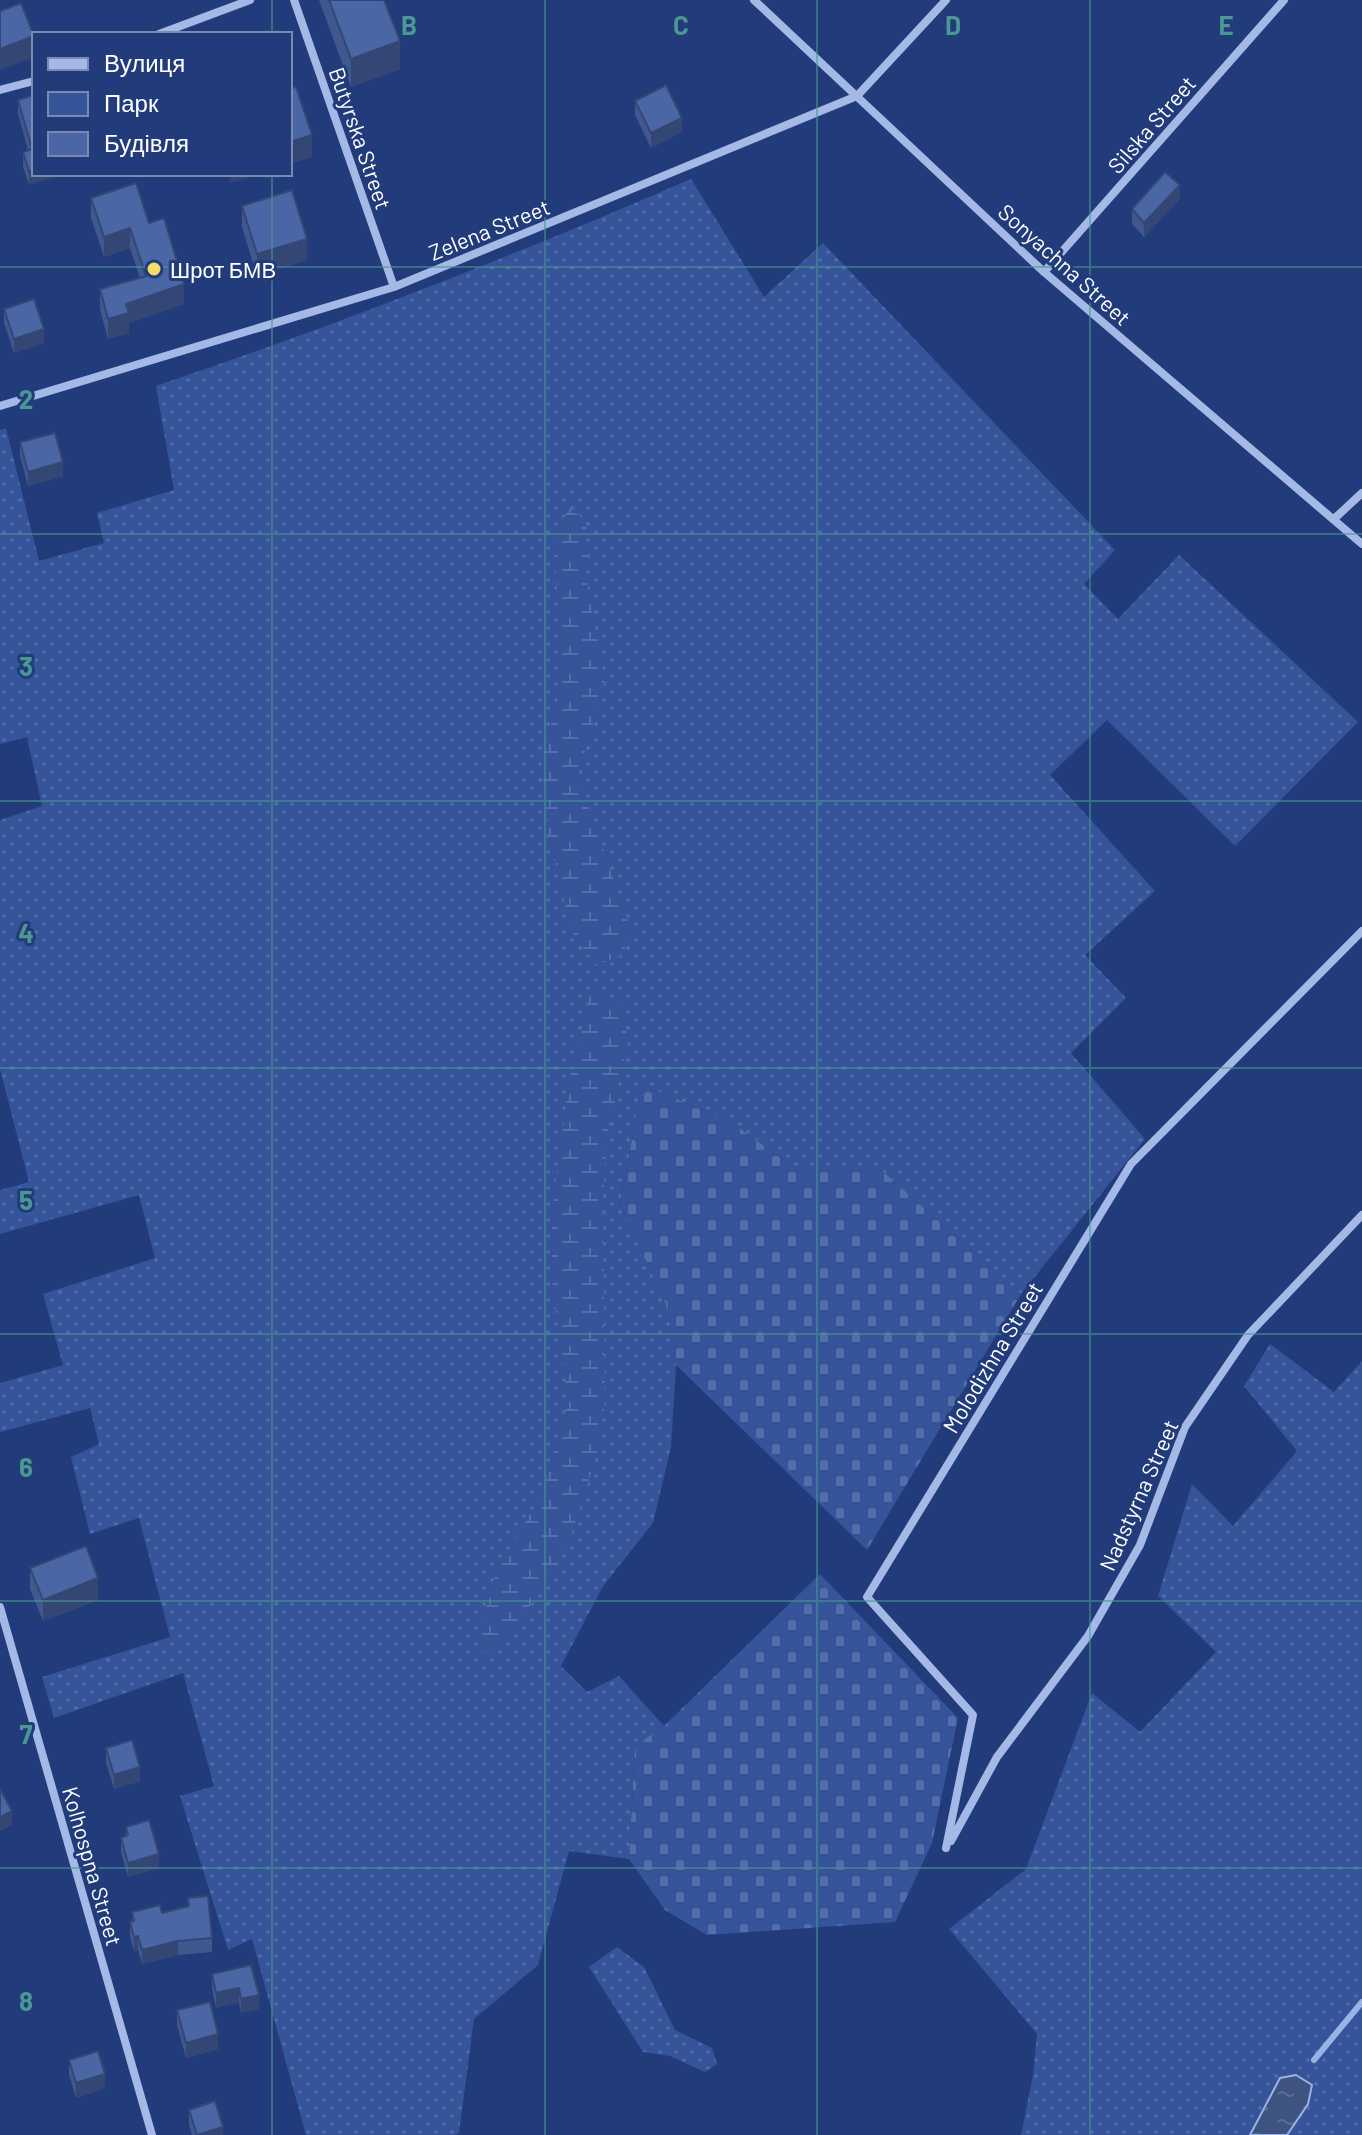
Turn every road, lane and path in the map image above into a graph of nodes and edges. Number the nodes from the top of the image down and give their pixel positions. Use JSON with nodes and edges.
{"nodes":[{"id":1,"x":250,"y":0,"type":"edge"},
{"id":2,"x":294,"y":0,"type":"edge"},
{"id":3,"x":754,"y":0,"type":"edge"},
{"id":4,"x":946,"y":0,"type":"edge"},
{"id":5,"x":1284,"y":0,"type":"edge"},
{"id":6,"x":164,"y":32,"type":"edge"},
{"id":7,"x":32,"y":82,"type":"edge"},
{"id":8,"x":0,"y":90,"type":"edge"},
{"id":9,"x":857,"y":96,"type":"junction"},
{"id":10,"x":1044,"y":272,"type":"junction"},
{"id":11,"x":394,"y":287,"type":"junction"},
{"id":12,"x":0,"y":406,"type":"edge"},
{"id":13,"x":1362,"y":493,"type":"edge"},
{"id":14,"x":1334,"y":519,"type":"junction"},
{"id":15,"x":1362,"y":544,"type":"edge"},
{"id":16,"x":1362,"y":931,"type":"edge"},
{"id":17,"x":1362,"y":1215,"type":"edge"},
{"id":18,"x":0,"y":1607,"type":"edge"},
{"id":19,"x":946,"y":1848,"type":"joint"},
{"id":20,"x":152,"y":2135,"type":"edge"}],
"edges":[{"from":1,"to":6,"type":"street"},
{"from":2,"to":11,"type":"street","name":"Butyrska Street"},
{"from":3,"to":9,"type":"street","name":"Sonyachna Street"},
{"from":4,"to":9,"type":"street","name":"Zelena Street"},
{"from":5,"to":10,"type":"street","name":"Silska Street"},
{"from":7,"to":8,"type":"street"},
{"from":9,"to":10,"type":"street","name":"Sonyachna Street"},
{"from":9,"to":11,"type":"street","name":"Zelena Street"},
{"from":10,"to":14,"type":"street","name":"Sonyachna Street"},
{"from":11,"to":12,"type":"street","name":"Zelena Street"},
{"from":13,"to":14,"type":"street"},
{"from":14,"to":15,"type":"street","name":"Sonyachna Street"},
{"from":16,"to":19,"type":"street","name":"Molodizhna Street"},
{"from":17,"to":19,"type":"street","name":"Nadstyrna Street"},
{"from":18,"to":20,"type":"street","name":"Kolhospna Street"}]}
